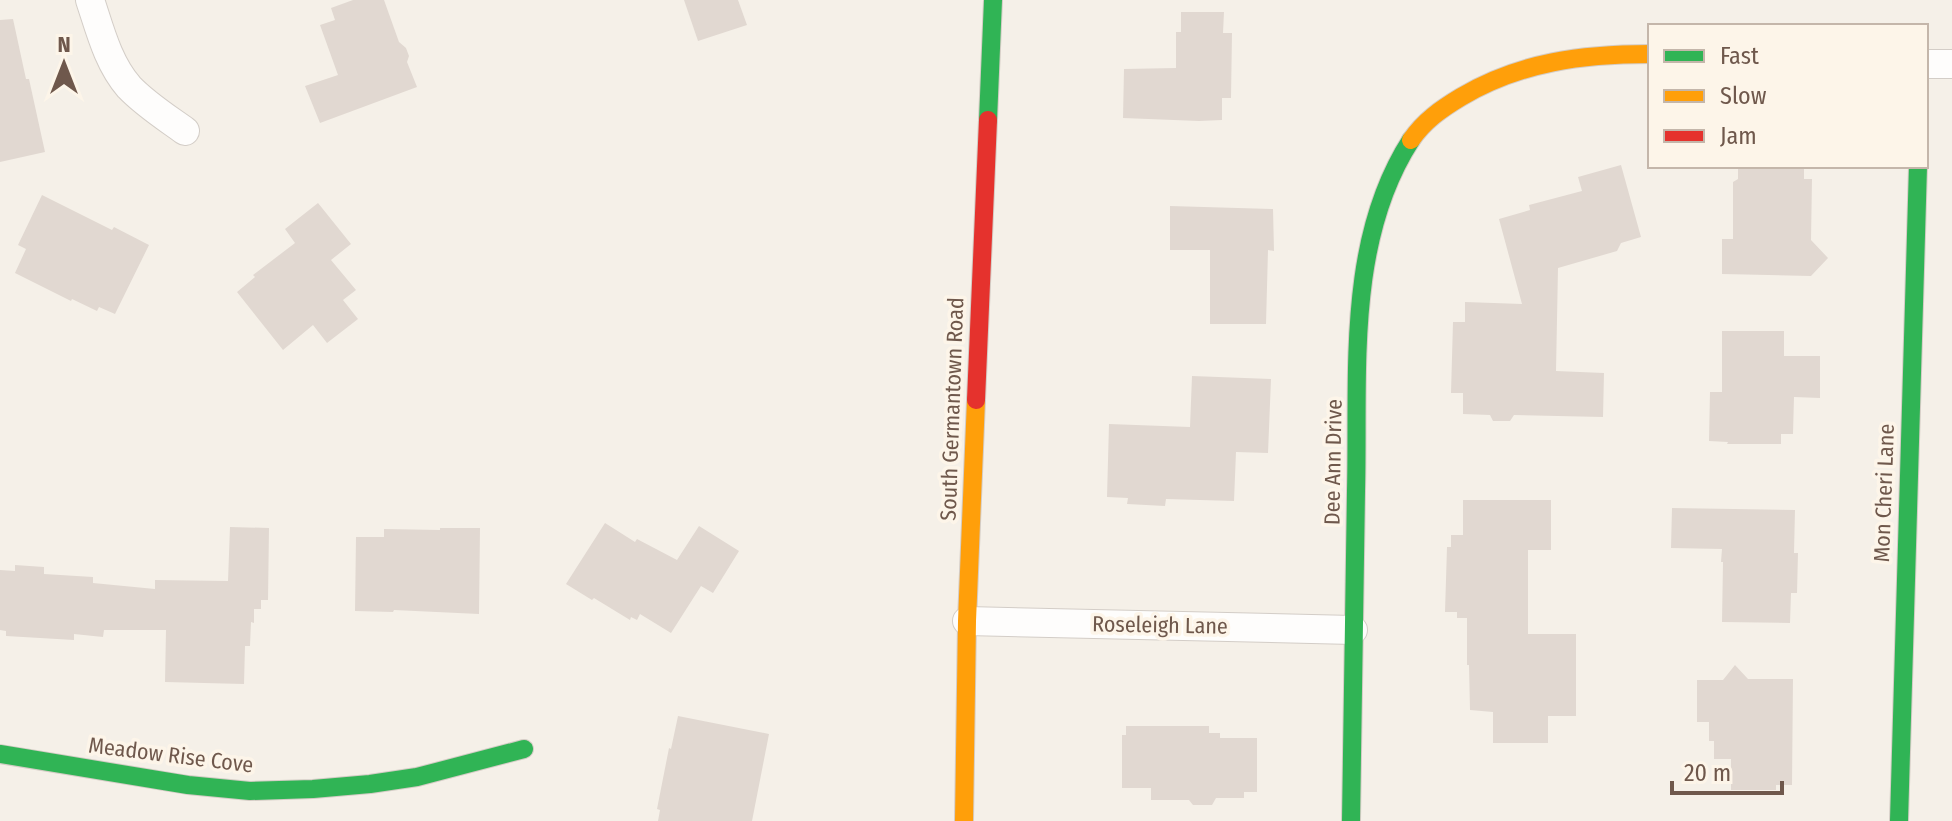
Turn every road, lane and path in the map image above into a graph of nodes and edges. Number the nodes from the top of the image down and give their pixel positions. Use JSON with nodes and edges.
{"nodes":[{"id":1,"x":90,"y":0,"type":"edge"},
{"id":2,"x":993,"y":0,"type":"edge"},
{"id":3,"x":1648,"y":54,"type":"edge"},
{"id":4,"x":1928,"y":64,"type":"edge"},
{"id":5,"x":1952,"y":64,"type":"edge"},
{"id":6,"x":185,"y":131,"type":"dead end"},
{"id":7,"x":1918,"y":168,"type":"edge"},
{"id":8,"x":967,"y":621,"type":"junction"},
{"id":9,"x":1353,"y":630,"type":"junction"},
{"id":10,"x":524,"y":749,"type":"dead end"},
{"id":11,"x":1,"y":761,"type":"edge"},
{"id":12,"x":964,"y":821,"type":"edge"},
{"id":13,"x":1351,"y":821,"type":"edge"},
{"id":14,"x":1899,"y":821,"type":"edge"}],
"edges":[{"from":1,"to":6,"type":"street"},
{"from":2,"to":8,"type":"street","name":"South Germantown Road"},
{"from":3,"to":9,"type":"street","name":"Dee Ann Drive"},
{"from":4,"to":5,"type":"street"},
{"from":7,"to":14,"type":"street","name":"Mon Cheri Lane"},
{"from":8,"to":9,"type":"street","name":"Roseleigh Lane"},
{"from":8,"to":12,"type":"street","name":"South Germantown Road"},
{"from":9,"to":13,"type":"street","name":"Dee Ann Drive"},
{"from":10,"to":11,"type":"street","name":"Meadow Rise Cove"}]}
